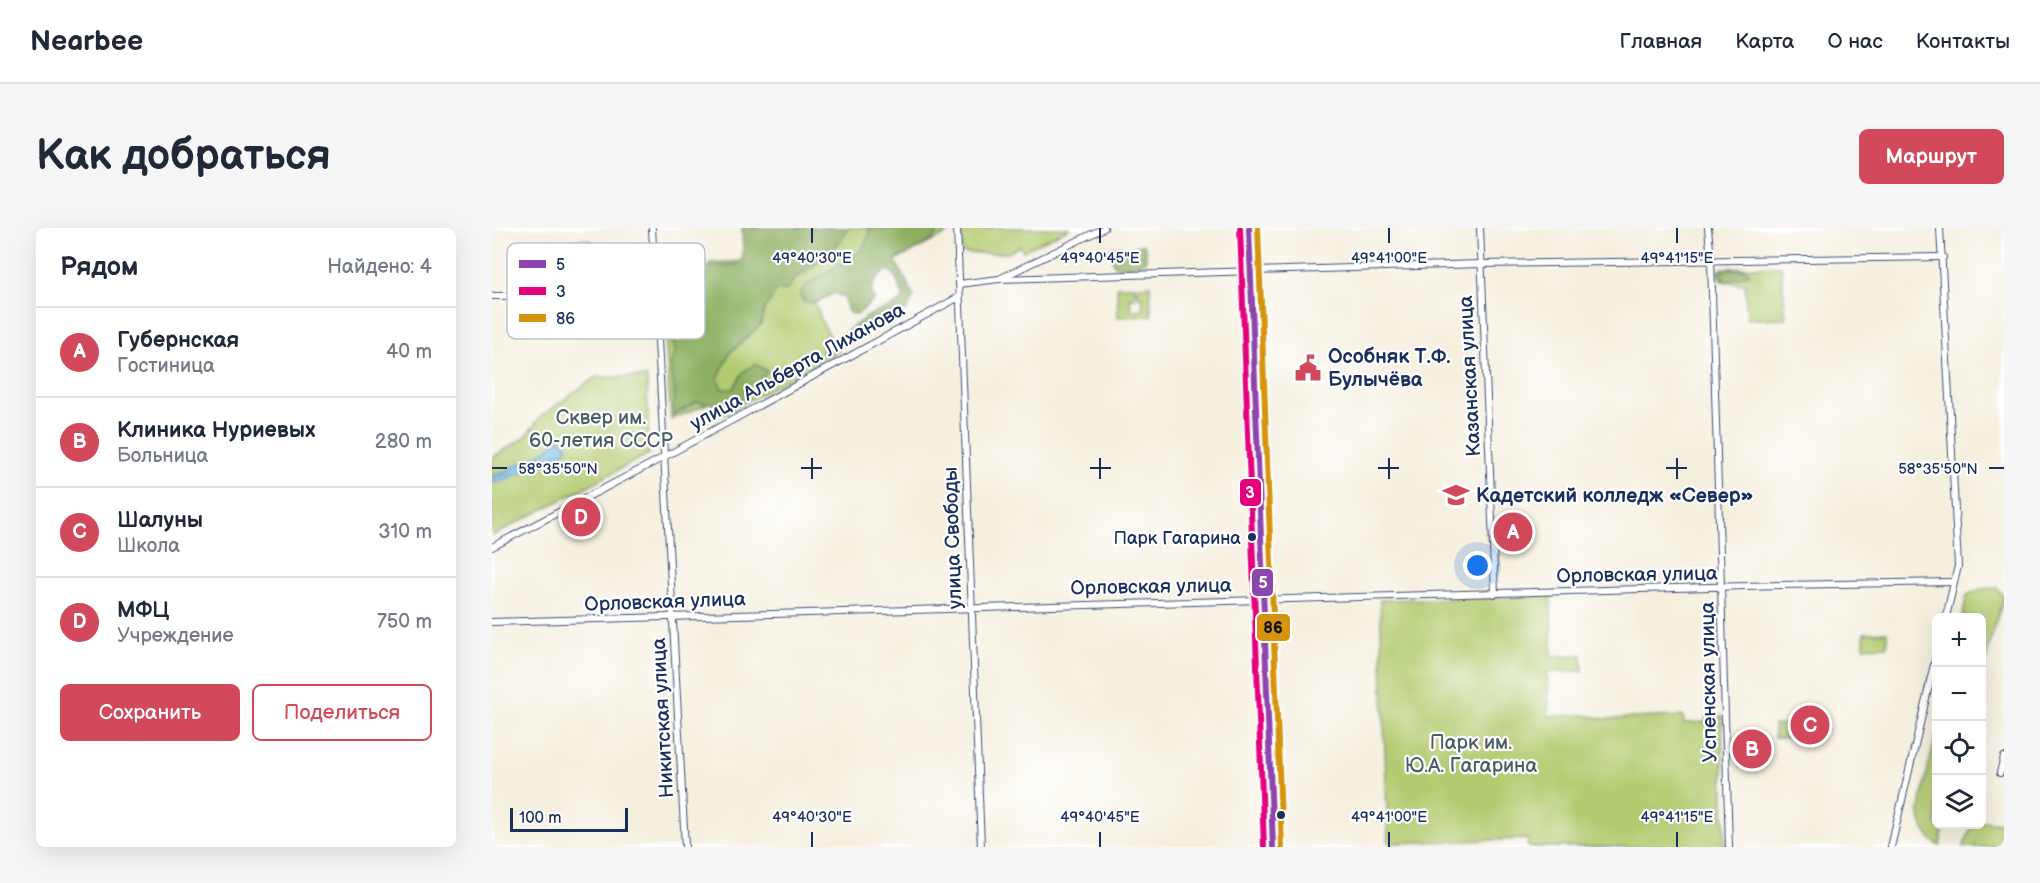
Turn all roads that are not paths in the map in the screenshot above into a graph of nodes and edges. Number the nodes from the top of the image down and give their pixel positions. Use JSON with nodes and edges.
{"nodes":[{"id":1,"x":652,"y":228,"type":"edge"},
{"id":2,"x":957,"y":228,"type":"edge"},
{"id":3,"x":1104,"y":228,"type":"edge"},
{"id":4,"x":1249,"y":228,"type":"edge"},
{"id":5,"x":1480,"y":228,"type":"edge"},
{"id":6,"x":1708,"y":228,"type":"edge"},
{"id":7,"x":1940,"y":228,"type":"edge"},
{"id":8,"x":653,"y":243,"type":"edge"},
{"id":9,"x":1943,"y":257,"type":"junction"},
{"id":10,"x":1711,"y":260,"type":"junction"},
{"id":11,"x":1481,"y":264,"type":"junction"},
{"id":12,"x":1251,"y":272,"type":"junction"},
{"id":13,"x":999,"y":279,"type":"junction"},
{"id":14,"x":959,"y":284,"type":"junction"},
{"id":15,"x":492,"y":296,"type":"edge"},
{"id":16,"x":507,"y":296,"type":"edge"},
{"id":17,"x":959,"y":297,"type":"junction"},
{"id":18,"x":658,"y":339,"type":"edge"},
{"id":19,"x":664,"y":457,"type":"junction"},
{"id":20,"x":492,"y":547,"type":"edge"},
{"id":21,"x":1954,"y":582,"type":"junction"},
{"id":22,"x":1723,"y":588,"type":"junction"},
{"id":23,"x":1495,"y":594,"type":"junction"},
{"id":24,"x":1263,"y":600,"type":"junction"},
{"id":25,"x":972,"y":608,"type":"junction"},
{"id":26,"x":1947,"y":613,"type":"edge"},
{"id":27,"x":673,"y":618,"type":"junction"},
{"id":28,"x":492,"y":622,"type":"edge"},
{"id":29,"x":1933,"y":667,"type":"edge"},
{"id":30,"x":2004,"y":757,"type":"edge"},
{"id":31,"x":2000,"y":773,"type":"dead end"},
{"id":32,"x":685,"y":847,"type":"edge"},
{"id":33,"x":981,"y":847,"type":"edge"},
{"id":34,"x":1273,"y":847,"type":"edge"},
{"id":35,"x":1729,"y":847,"type":"edge"},
{"id":36,"x":1891,"y":847,"type":"edge"}],
"edges":[{"from":1,"to":8,"type":"street","name":"Никитская улица"},
{"from":2,"to":14,"type":"street","name":"улица Свободы"},
{"from":3,"to":13,"type":"street"},
{"from":4,"to":12,"type":"main road"},
{"from":5,"to":11,"type":"street","name":"Казанская улица"},
{"from":6,"to":10,"type":"street","name":"Успенская улица"},
{"from":7,"to":9,"type":"street"},
{"from":9,"to":10,"type":"street"},
{"from":9,"to":21,"type":"street"},
{"from":10,"to":11,"type":"street"},
{"from":10,"to":22,"type":"street","name":"Успенская улица"},
{"from":11,"to":12,"type":"street"},
{"from":11,"to":23,"type":"street","name":"Казанская улица"},
{"from":12,"to":13,"type":"street"},
{"from":12,"to":24,"type":"main road"},
{"from":13,"to":14,"type":"street"},
{"from":14,"to":17,"type":"street","name":"улица Свободы"},
{"from":15,"to":16,"type":"street"},
{"from":17,"to":19,"type":"street","name":"улица Альберта Лиханова"},
{"from":17,"to":25,"type":"street","name":"улица Свободы"},
{"from":18,"to":19,"type":"street","name":"Никитская улица"},
{"from":19,"to":20,"type":"street","name":"улица Альберта Лиханова"},
{"from":19,"to":27,"type":"street","name":"Никитская улица"},
{"from":21,"to":22,"type":"street","name":"Орловская улица"},
{"from":21,"to":26,"type":"street"},
{"from":22,"to":23,"type":"street","name":"Орловская улица"},
{"from":22,"to":35,"type":"street","name":"Успенская улица"},
{"from":23,"to":24,"type":"street","name":"Орловская улица"},
{"from":24,"to":25,"type":"street","name":"Орловская улица"},
{"from":24,"to":34,"type":"main road"},
{"from":25,"to":27,"type":"street","name":"Орловская улица"},
{"from":25,"to":33,"type":"street","name":"улица Свободы"},
{"from":27,"to":28,"type":"street","name":"Орловская улица"},
{"from":27,"to":32,"type":"street","name":"Никитская улица"},
{"from":29,"to":36,"type":"street"},
{"from":30,"to":31,"type":"street"}]}
